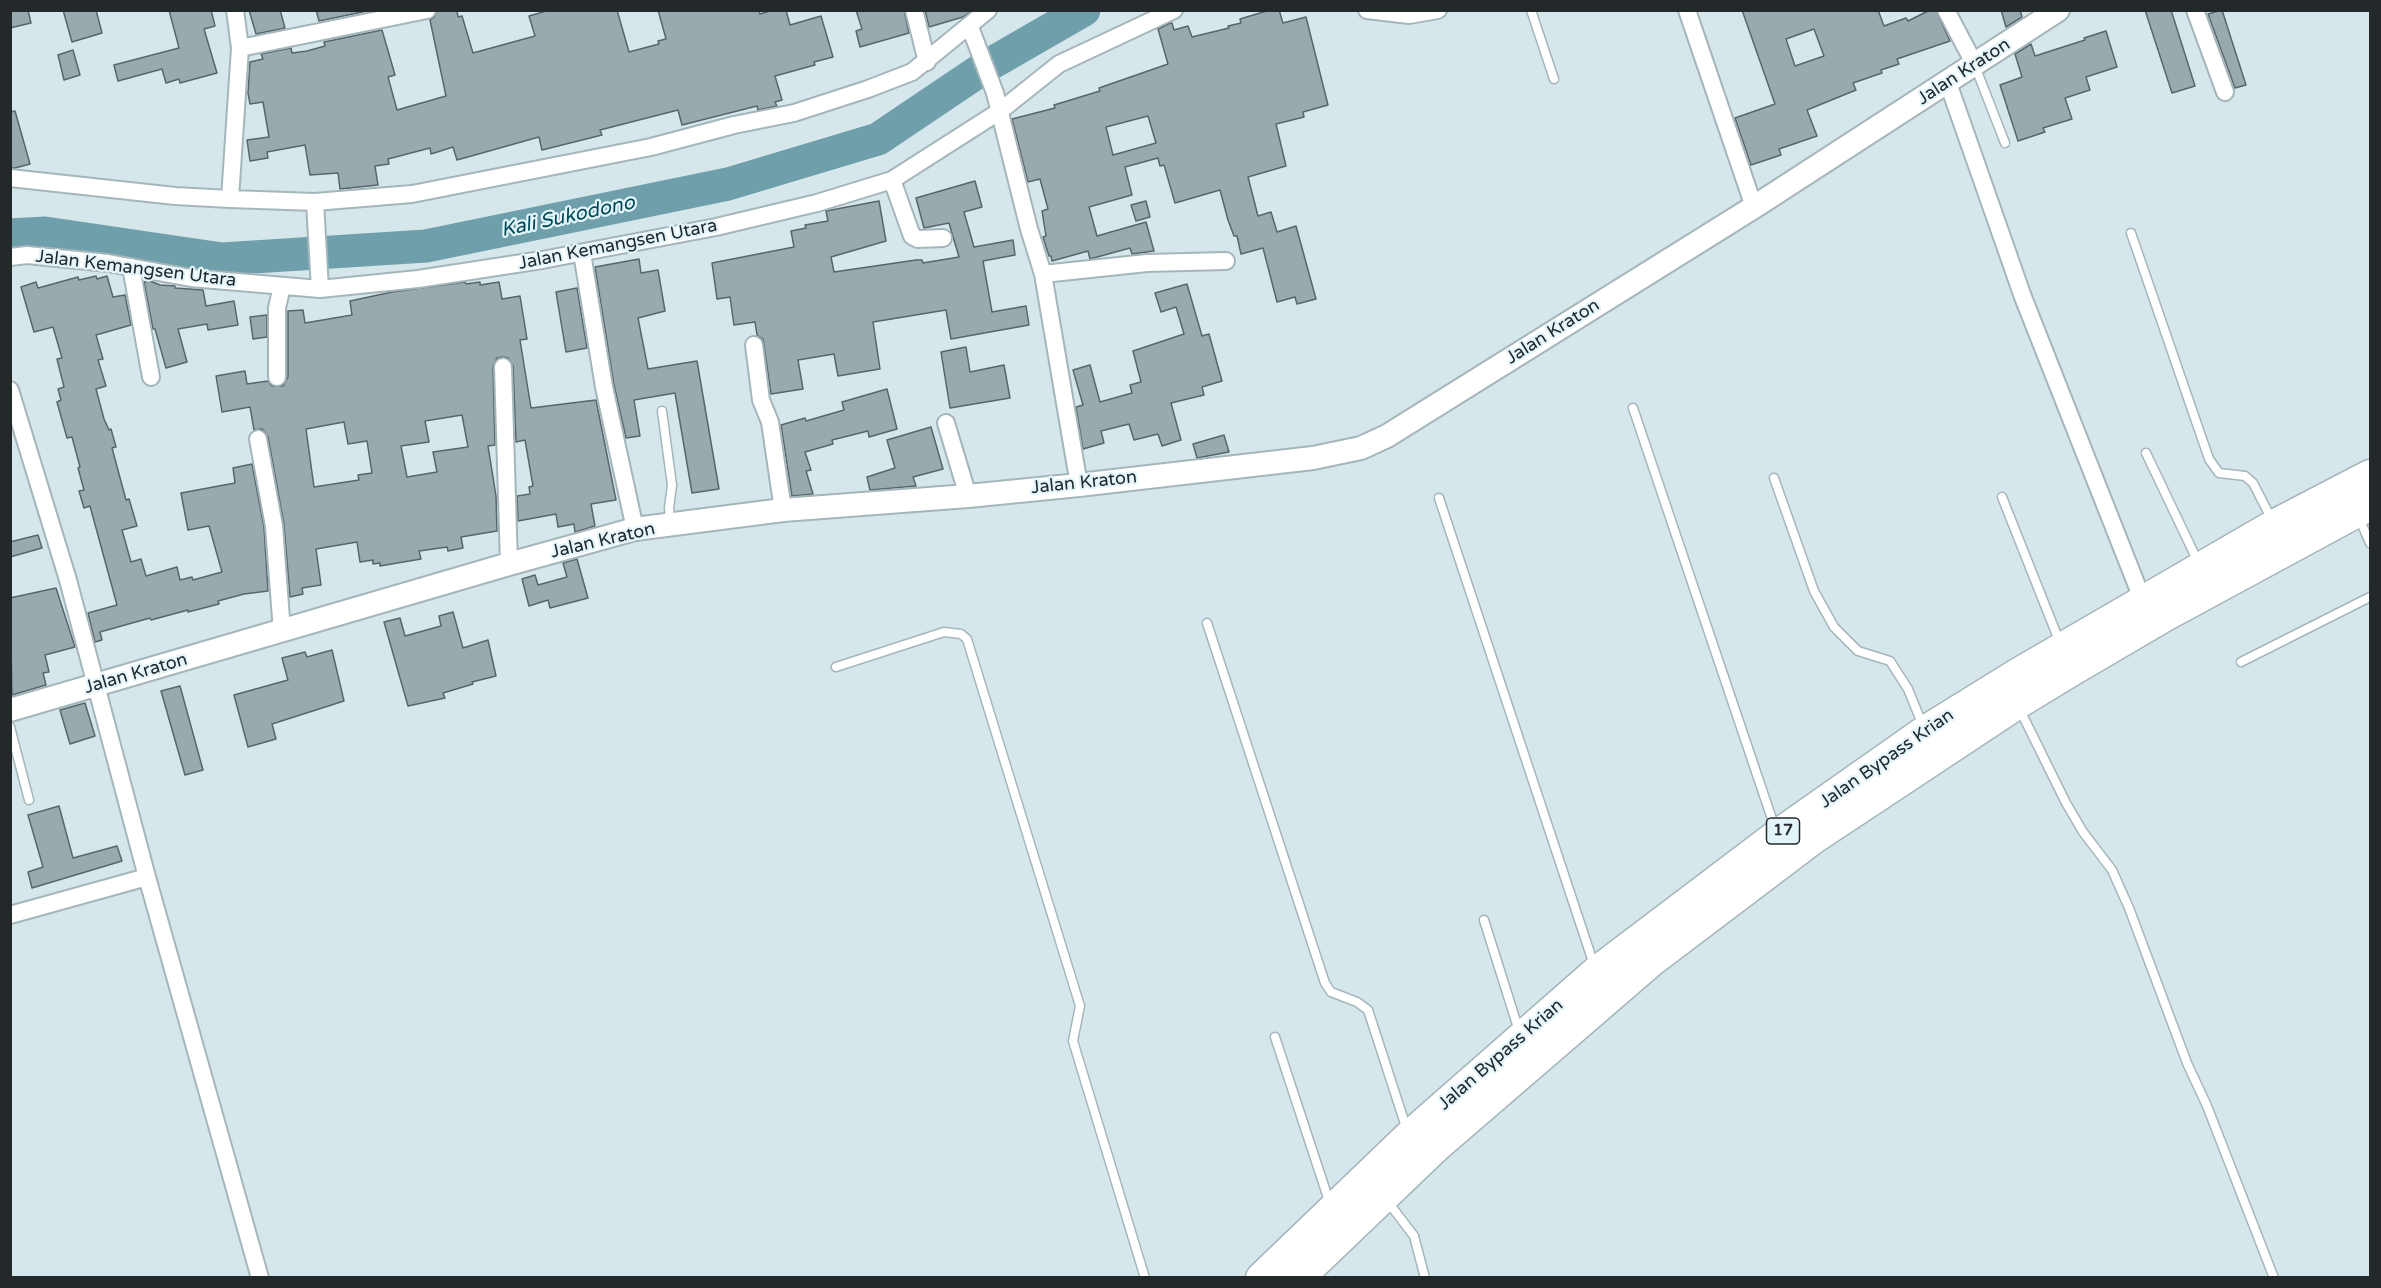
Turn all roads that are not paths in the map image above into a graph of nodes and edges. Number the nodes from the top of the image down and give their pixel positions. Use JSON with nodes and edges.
{"nodes":[{"id":1,"x":235,"y":10,"type":"edge"},
{"id":2,"x":427,"y":10,"type":"edge"},
{"id":3,"x":914,"y":10,"type":"edge"},
{"id":4,"x":988,"y":10,"type":"edge"},
{"id":5,"x":1174,"y":10,"type":"edge"},
{"id":6,"x":1367,"y":10,"type":"edge"},
{"id":7,"x":1438,"y":10,"type":"edge"},
{"id":8,"x":1531,"y":10,"type":"edge"},
{"id":9,"x":1687,"y":10,"type":"edge"},
{"id":10,"x":1946,"y":10,"type":"edge"},
{"id":11,"x":2058,"y":10,"type":"edge"},
{"id":12,"x":2195,"y":10,"type":"edge"},
{"id":13,"x":973,"y":34,"type":"junction"},
{"id":14,"x":240,"y":48,"type":"junction"},
{"id":15,"x":927,"y":62,"type":"junction"},
{"id":16,"x":1975,"y":65,"type":"junction"},
{"id":17,"x":1554,"y":79,"type":"dead end"},
{"id":18,"x":1948,"y":83,"type":"junction"},
{"id":19,"x":2225,"y":92,"type":"dead end"},
{"id":20,"x":1000,"y":111,"type":"junction"},
{"id":21,"x":2005,"y":143,"type":"dead end"},
{"id":22,"x":10,"y":178,"type":"edge"},
{"id":23,"x":892,"y":180,"type":"junction"},
{"id":24,"x":230,"y":199,"type":"junction"},
{"id":25,"x":1754,"y":207,"type":"junction"},
{"id":26,"x":315,"y":210,"type":"junction"},
{"id":27,"x":2131,"y":233,"type":"dead end"},
{"id":28,"x":943,"y":238,"type":"dead end"},
{"id":29,"x":582,"y":253,"type":"junction"},
{"id":30,"x":10,"y":257,"type":"edge"},
{"id":31,"x":1226,"y":261,"type":"dead end"},
{"id":32,"x":131,"y":267,"type":"junction"},
{"id":33,"x":1042,"y":274,"type":"junction"},
{"id":34,"x":320,"y":281,"type":"junction"},
{"id":35,"x":282,"y":286,"type":"junction"},
{"id":36,"x":754,"y":345,"type":"dead end"},
{"id":37,"x":503,"y":368,"type":"dead end"},
{"id":38,"x":151,"y":377,"type":"dead end"},
{"id":39,"x":277,"y":377,"type":"dead end"},
{"id":40,"x":10,"y":390,"type":"edge"},
{"id":41,"x":1633,"y":408,"type":"dead end"},
{"id":42,"x":662,"y":411,"type":"dead end"},
{"id":43,"x":946,"y":423,"type":"dead end"},
{"id":44,"x":258,"y":439,"type":"dead end"},
{"id":45,"x":2146,"y":453,"type":"dead end"},
{"id":46,"x":2370,"y":475,"type":"edge"},
{"id":47,"x":1774,"y":477,"type":"dead end"},
{"id":48,"x":1079,"y":485,"type":"junction"},
{"id":49,"x":968,"y":496,"type":"junction"},
{"id":50,"x":2002,"y":497,"type":"dead end"},
{"id":51,"x":1439,"y":498,"type":"dead end"},
{"id":52,"x":2354,"y":501,"type":"edge"},
{"id":53,"x":783,"y":510,"type":"junction"},
{"id":54,"x":2274,"y":525,"type":"junction"},
{"id":55,"x":671,"y":526,"type":"junction"},
{"id":56,"x":635,"y":529,"type":"junction"},
{"id":57,"x":2370,"y":543,"type":"edge"},
{"id":58,"x":509,"y":564,"type":"junction"},
{"id":59,"x":2201,"y":567,"type":"junction"},
{"id":60,"x":2370,"y":597,"type":"edge"},
{"id":61,"x":2143,"y":600,"type":"junction"},
{"id":62,"x":1207,"y":623,"type":"dead end"},
{"id":63,"x":282,"y":632,"type":"junction"},
{"id":64,"x":2062,"y":649,"type":"junction"},
{"id":65,"x":2241,"y":663,"type":"dead end"},
{"id":66,"x":836,"y":667,"type":"dead end"},
{"id":67,"x":96,"y":685,"type":"junction"},
{"id":68,"x":2017,"y":704,"type":"junction"},
{"id":69,"x":10,"y":710,"type":"edge"},
{"id":70,"x":10,"y":727,"type":"edge"},
{"id":71,"x":1925,"y":731,"type":"junction"},
{"id":72,"x":29,"y":800,"type":"dead end"},
{"id":73,"x":1777,"y":835,"type":"junction"},
{"id":74,"x":147,"y":877,"type":"junction"},
{"id":75,"x":10,"y":915,"type":"edge"},
{"id":76,"x":1484,"y":920,"type":"dead end"},
{"id":77,"x":1596,"y":972,"type":"junction"},
{"id":78,"x":1275,"y":1037,"type":"dead end"},
{"id":79,"x":1521,"y":1037,"type":"junction"},
{"id":80,"x":1409,"y":1136,"type":"junction"},
{"id":81,"x":1384,"y":1196,"type":"junction"},
{"id":82,"x":1332,"y":1210,"type":"junction"},
{"id":83,"x":260,"y":1278,"type":"edge"},
{"id":84,"x":1145,"y":1278,"type":"edge"},
{"id":85,"x":1261,"y":1278,"type":"edge"},
{"id":86,"x":1299,"y":1278,"type":"edge"},
{"id":87,"x":1425,"y":1278,"type":"edge"},
{"id":88,"x":2274,"y":1278,"type":"edge"}],
"edges":[{"from":1,"to":14,"type":"street"},
{"from":2,"to":14,"type":"street"},
{"from":3,"to":15,"type":"street"},
{"from":4,"to":13,"type":"street"},
{"from":5,"to":20,"type":"street","name":"Jalan Kemangsen Utara"},
{"from":6,"to":7,"type":"street"},
{"from":8,"to":17,"type":"lane"},
{"from":9,"to":25,"type":"street"},
{"from":10,"to":16,"type":"street"},
{"from":11,"to":16,"type":"street","name":"Jalan Kraton"},
{"from":12,"to":19,"type":"street"},
{"from":13,"to":15,"type":"street"},
{"from":13,"to":20,"type":"street"},
{"from":14,"to":24,"type":"street"},
{"from":15,"to":26,"type":"street"},
{"from":16,"to":18,"type":"street","name":"Jalan Kraton"},
{"from":16,"to":21,"type":"lane"},
{"from":18,"to":25,"type":"street","name":"Jalan Kraton"},
{"from":18,"to":61,"type":"street"},
{"from":20,"to":23,"type":"street","name":"Jalan Kemangsen Utara"},
{"from":20,"to":33,"type":"street"},
{"from":22,"to":24,"type":"street"},
{"from":23,"to":28,"type":"street"},
{"from":23,"to":29,"type":"street","name":"Jalan Kemangsen Utara"},
{"from":24,"to":26,"type":"street"},
{"from":25,"to":48,"type":"street","name":"Jalan Kraton"},
{"from":26,"to":34,"type":"street"},
{"from":27,"to":54,"type":"lane"},
{"from":29,"to":34,"type":"street","name":"Jalan Kemangsen Utara"},
{"from":29,"to":56,"type":"street"},
{"from":30,"to":32,"type":"street","name":"Jalan Kemangsen Utara"},
{"from":31,"to":33,"type":"street"},
{"from":32,"to":35,"type":"street","name":"Jalan Kemangsen Utara"},
{"from":32,"to":38,"type":"street"},
{"from":33,"to":48,"type":"street"},
{"from":34,"to":35,"type":"street","name":"Jalan Kemangsen Utara"},
{"from":35,"to":39,"type":"street"},
{"from":36,"to":53,"type":"street"},
{"from":37,"to":58,"type":"street"},
{"from":40,"to":67,"type":"street"},
{"from":41,"to":73,"type":"lane"},
{"from":42,"to":55,"type":"lane"},
{"from":43,"to":49,"type":"street"},
{"from":44,"to":63,"type":"street"},
{"from":45,"to":59,"type":"lane"},
{"from":46,"to":52,"type":"highway","name":"Jalan Bypass Krian","number":"17"},
{"from":47,"to":71,"type":"lane"},
{"from":48,"to":49,"type":"street","name":"Jalan Kraton"},
{"from":49,"to":53,"type":"street","name":"Jalan Kraton"},
{"from":50,"to":64,"type":"lane"},
{"from":51,"to":77,"type":"lane"},
{"from":52,"to":54,"type":"highway","name":"Jalan Bypass Krian","number":"17"},
{"from":52,"to":57,"type":"lane"},
{"from":52,"to":68,"type":"highway","name":"Jalan Bypass Krian","number":"17"},
{"from":53,"to":55,"type":"street","name":"Jalan Kraton"},
{"from":54,"to":59,"type":"highway","name":"Jalan Bypass Krian","number":"17"},
{"from":55,"to":56,"type":"street","name":"Jalan Kraton"},
{"from":56,"to":58,"type":"street","name":"Jalan Kraton"},
{"from":58,"to":63,"type":"street","name":"Jalan Kraton"},
{"from":59,"to":61,"type":"highway","name":"Jalan Bypass Krian","number":"17"},
{"from":60,"to":65,"type":"lane"},
{"from":61,"to":64,"type":"highway","name":"Jalan Bypass Krian","number":"17"},
{"from":62,"to":80,"type":"lane"},
{"from":63,"to":67,"type":"street","name":"Jalan Kraton"},
{"from":64,"to":71,"type":"highway","name":"Jalan Bypass Krian","number":"17"},
{"from":66,"to":84,"type":"lane"},
{"from":67,"to":69,"type":"street","name":"Jalan Kraton"},
{"from":67,"to":74,"type":"street"},
{"from":68,"to":81,"type":"highway","name":"Jalan Bypass Krian","number":"17"},
{"from":68,"to":88,"type":"lane"},
{"from":70,"to":72,"type":"lane"},
{"from":71,"to":73,"type":"highway","name":"Jalan Bypass Krian","number":"17"},
{"from":73,"to":77,"type":"highway","name":"Jalan Bypass Krian","number":"17"},
{"from":74,"to":75,"type":"street"},
{"from":74,"to":83,"type":"street"},
{"from":76,"to":79,"type":"lane"},
{"from":77,"to":79,"type":"highway","name":"Jalan Bypass Krian","number":"17"},
{"from":78,"to":82,"type":"lane"},
{"from":79,"to":80,"type":"highway","name":"Jalan Bypass Krian","number":"17"},
{"from":80,"to":82,"type":"highway","name":"Jalan Bypass Krian","number":"17"},
{"from":81,"to":86,"type":"highway","name":"Jalan Bypass Krian","number":"17"},
{"from":81,"to":87,"type":"lane"},
{"from":82,"to":85,"type":"highway","name":"Jalan Bypass Krian","number":"17"}]}
